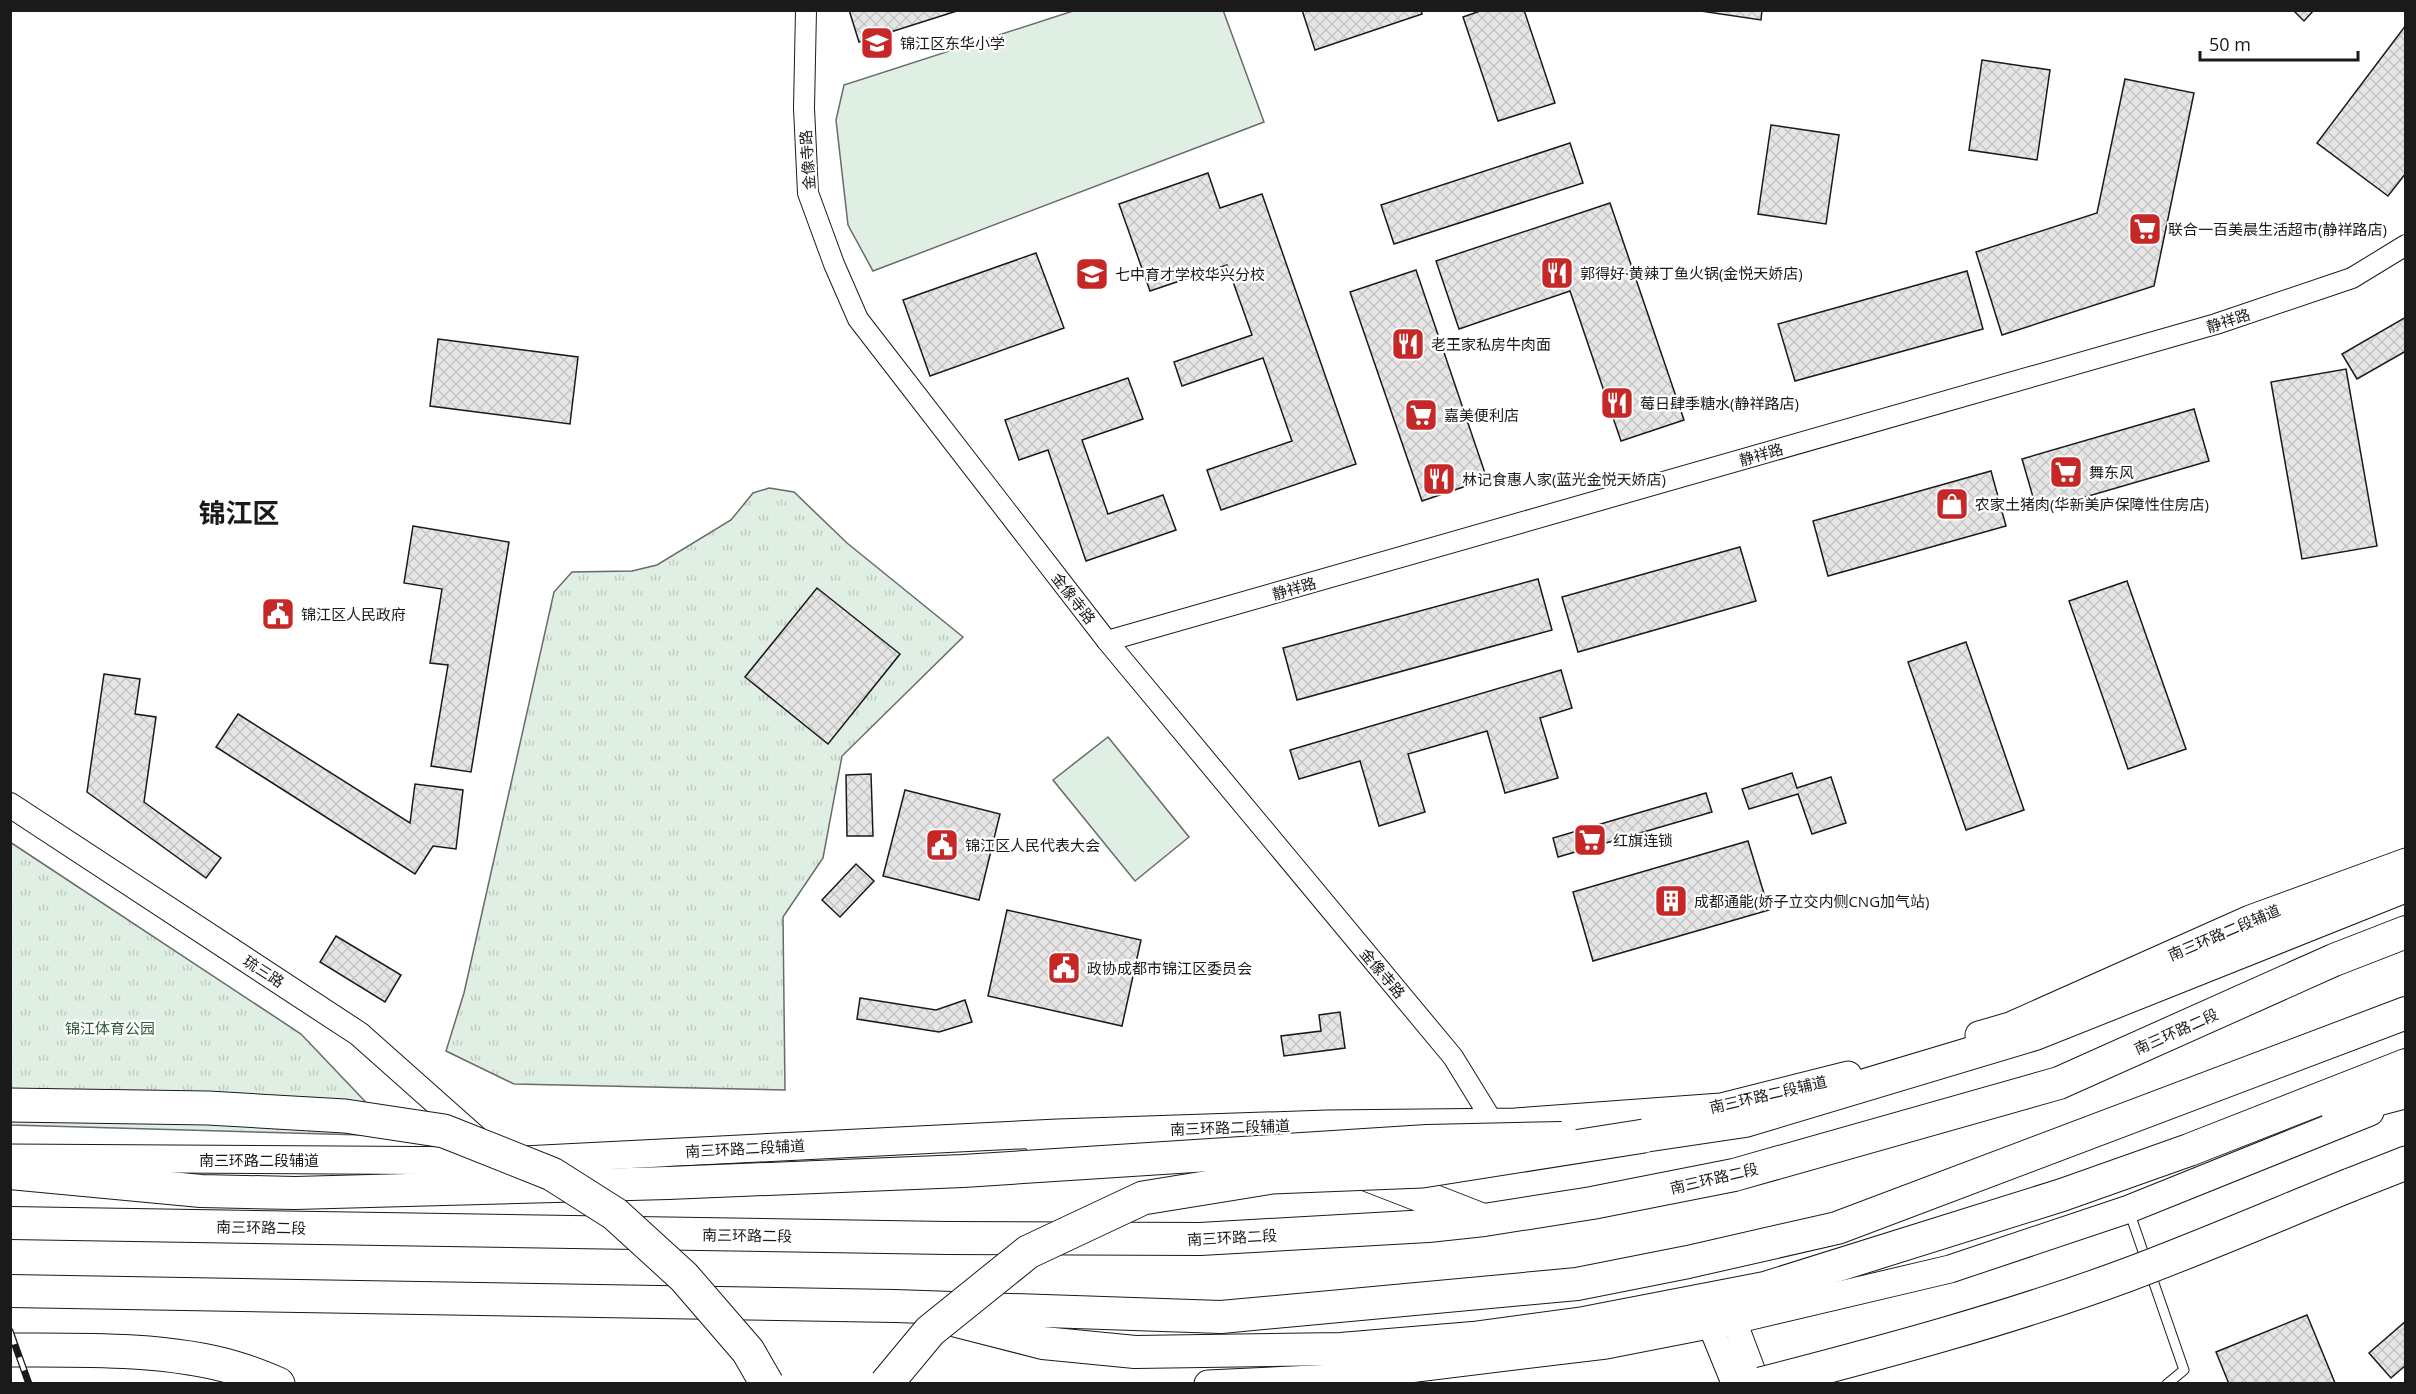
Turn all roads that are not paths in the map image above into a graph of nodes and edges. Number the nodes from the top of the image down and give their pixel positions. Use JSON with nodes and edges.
{"nodes":[{"id":1,"x":806,"y":10,"type":"edge"},
{"id":2,"x":2406,"y":244,"type":"edge"},
{"id":3,"x":1107,"y":641,"type":"junction"},
{"id":4,"x":10,"y":805,"type":"edge"},
{"id":5,"x":2406,"y":862,"type":"edge"},
{"id":6,"x":2406,"y":886,"type":"edge"},
{"id":7,"x":2406,"y":932,"type":"edge"},
{"id":8,"x":2406,"y":1013,"type":"edge"},
{"id":9,"x":2406,"y":1065,"type":"edge"},
{"id":10,"x":2406,"y":1092,"type":"edge"},
{"id":11,"x":2406,"y":1098,"type":"edge"},
{"id":12,"x":10,"y":1105,"type":"edge"},
{"id":13,"x":1721,"y":1107,"type":"junction"},
{"id":14,"x":1493,"y":1122,"type":"junction"},
{"id":15,"x":1644,"y":1136,"type":"junction"},
{"id":16,"x":969,"y":1137,"type":"junction"},
{"id":17,"x":2188,"y":1150,"type":"junction"},
{"id":18,"x":1314,"y":1155,"type":"junction"},
{"id":19,"x":10,"y":1158,"type":"edge"},
{"id":20,"x":501,"y":1161,"type":"junction"},
{"id":21,"x":2406,"y":1163,"type":"edge"},
{"id":22,"x":10,"y":1173,"type":"edge"},
{"id":23,"x":2129,"y":1209,"type":"junction"},
{"id":24,"x":1484,"y":1220,"type":"junction"},
{"id":25,"x":10,"y":1223,"type":"edge"},
{"id":26,"x":10,"y":1291,"type":"edge"},
{"id":27,"x":895,"y":1306,"type":"junction"},
{"id":28,"x":1722,"y":1323,"type":"junction"},
{"id":29,"x":10,"y":1350,"type":"edge"},
{"id":30,"x":1338,"y":1370,"type":"edge"},
{"id":31,"x":278,"y":1383,"type":"edge"},
{"id":32,"x":767,"y":1383,"type":"edge"},
{"id":33,"x":886,"y":1383,"type":"edge"},
{"id":34,"x":1208,"y":1383,"type":"edge"},
{"id":35,"x":1734,"y":1383,"type":"edge"},
{"id":36,"x":1759,"y":1383,"type":"edge"},
{"id":37,"x":2167,"y":1383,"type":"edge"}],
"edges":[{"from":1,"to":3,"type":"street","name":"金像寺路"},
{"from":2,"to":3,"type":"street","name":"静祥路"},
{"from":3,"to":14,"type":"street","name":"金像寺路"},
{"from":4,"to":20,"type":"street","name":"琉三路"},
{"from":5,"to":13,"type":"main road","name":"南三环路二段辅道"},
{"from":6,"to":15,"type":"highway"},
{"from":7,"to":24,"type":"highway","name":"南三环路二段"},
{"from":8,"to":27,"type":"highway"},
{"from":9,"to":17,"type":"highway"},
{"from":10,"to":17,"type":"highway"},
{"from":11,"to":23,"type":"main road"},
{"from":12,"to":32,"type":"highway","bridge":true},
{"from":13,"to":14,"type":"main road","name":"南三环路二段辅道"},
{"from":13,"to":18,"type":"street"},
{"from":14,"to":16,"type":"main road","name":"南三环路二段辅道"},
{"from":15,"to":22,"type":"highway","bridge":true},
{"from":15,"to":33,"type":"highway","bridge":true},
{"from":16,"to":18,"type":"street"},
{"from":16,"to":20,"type":"main road","name":"南三环路二段辅道"},
{"from":17,"to":30,"type":"highway"},
{"from":18,"to":24,"type":"highway"},
{"from":19,"to":20,"type":"main road","name":"南三环路二段辅道"},
{"from":21,"to":36,"type":"highway","bridge":true},
{"from":23,"to":28,"type":"main road"},
{"from":23,"to":37,"type":"lane"},
{"from":24,"to":25,"type":"highway","name":"南三环路二段"},
{"from":26,"to":27,"type":"highway"},
{"from":27,"to":30,"type":"highway"},
{"from":28,"to":30,"type":"main road"},
{"from":28,"to":35,"type":"street"},
{"from":28,"to":36,"type":"street"},
{"from":29,"to":31,"type":"highway"},
{"from":30,"to":34,"type":"main road"}]}
